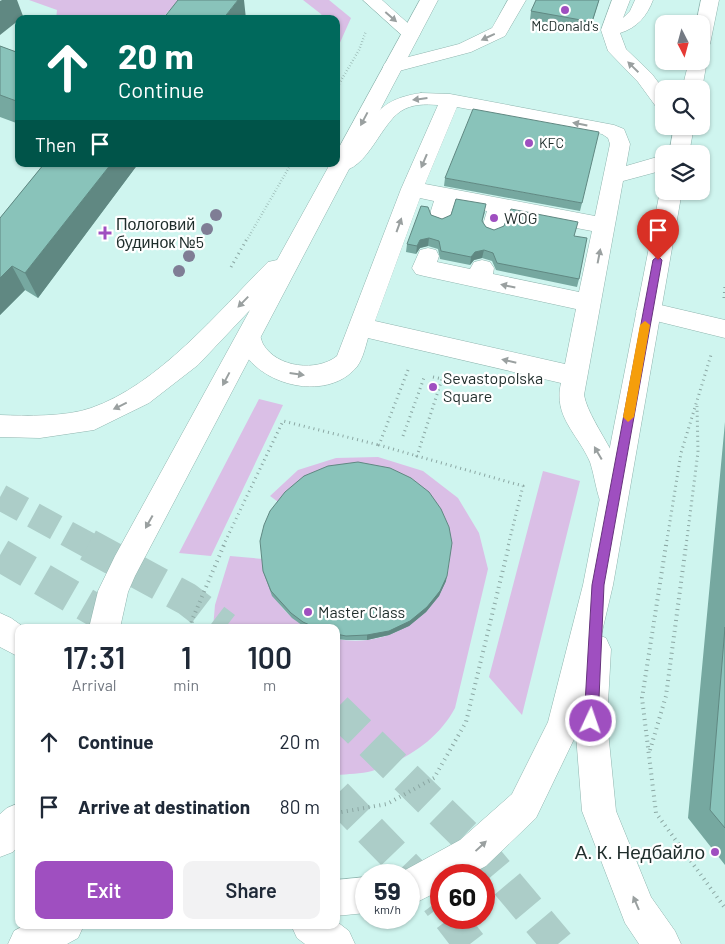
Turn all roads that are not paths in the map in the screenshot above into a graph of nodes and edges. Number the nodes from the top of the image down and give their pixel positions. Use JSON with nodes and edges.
{"nodes":[{"id":1,"x":372,"y":0,"type":"edge"},
{"id":2,"x":429,"y":0,"type":"edge"},
{"id":3,"x":517,"y":0,"type":"edge"},
{"id":4,"x":621,"y":0,"type":"edge"},
{"id":5,"x":644,"y":0,"type":"edge"},
{"id":6,"x":610,"y":30,"type":"junction"},
{"id":7,"x":411,"y":34,"type":"junction"},
{"id":8,"x":392,"y":67,"type":"junction"},
{"id":9,"x":655,"y":92,"type":"edge"},
{"id":10,"x":450,"y":100,"type":"junction"},
{"id":11,"x":340,"y":163,"type":"edge"},
{"id":12,"x":340,"y":164,"type":"edge"},
{"id":13,"x":655,"y":166,"type":"edge"},
{"id":14,"x":338,"y":167,"type":"edge"},
{"id":15,"x":614,"y":176,"type":"junction"},
{"id":16,"x":412,"y":189,"type":"junction"},
{"id":17,"x":446,"y":196,"type":"junction"},
{"id":18,"x":669,"y":200,"type":"edge"},
{"id":19,"x":499,"y":206,"type":"junction"},
{"id":20,"x":440,"y":217,"type":"edge"},
{"id":21,"x":558,"y":217,"type":"junction"},
{"id":22,"x":605,"y":226,"type":"junction"},
{"id":23,"x":493,"y":228,"type":"edge"},
{"id":24,"x":553,"y":240,"type":"edge"},
{"id":25,"x":301,"y":241,"type":"junction"},
{"id":26,"x":387,"y":260,"type":"junction"},
{"id":27,"x":589,"y":303,"type":"junction"},
{"id":28,"x":648,"y":311,"type":"junction"},
{"id":29,"x":360,"y":327,"type":"junction"},
{"id":30,"x":722,"y":328,"type":"edge"},
{"id":31,"x":249,"y":336,"type":"junction"},
{"id":32,"x":574,"y":376,"type":"junction"},
{"id":33,"x":0,"y":426,"type":"edge"},
{"id":34,"x":613,"y":499,"type":"junction"},
{"id":35,"x":598,"y":585,"type":"junction"},
{"id":36,"x":105,"y":624,"type":"edge"},
{"id":37,"x":0,"y":628,"type":"edge"},
{"id":38,"x":15,"y":639,"type":"edge"},
{"id":39,"x":15,"y":824,"type":"edge"},
{"id":40,"x":0,"y":839,"type":"edge"},
{"id":41,"x":420,"y":882,"type":"edge"},
{"id":42,"x":355,"y":896,"type":"edge"},
{"id":43,"x":340,"y":898,"type":"edge"},
{"id":44,"x":57,"y":929,"type":"edge"},
{"id":45,"x":315,"y":929,"type":"edge"},
{"id":46,"x":27,"y":944,"type":"edge"},
{"id":47,"x":336,"y":944,"type":"edge"},
{"id":48,"x":662,"y":944,"type":"edge"}],
"edges":[{"from":1,"to":7,"type":"main road","one_way":true},
{"from":2,"to":7,"type":"main road"},
{"from":3,"to":8,"type":"main road","one_way":true},
{"from":4,"to":6,"type":"main road"},
{"from":5,"to":6,"type":"main road"},
{"from":9,"to":6,"type":"main road","one_way":true},
{"from":7,"to":8,"type":"main road"},
{"from":8,"to":11,"type":"main road","one_way":true},
{"from":10,"to":12,"type":"main road","one_way":true},
{"from":15,"to":10,"type":"main road","one_way":true},
{"from":10,"to":16,"type":"main road","one_way":true},
{"from":13,"to":15,"type":"main road"},
{"from":14,"to":25,"type":"main road"},
{"from":15,"to":22,"type":"main road"},
{"from":16,"to":17,"type":"main road"},
{"from":26,"to":16,"type":"main road","one_way":true},
{"from":17,"to":19,"type":"main road"},
{"from":17,"to":20,"type":"main road"},
{"from":18,"to":28,"type":"main road"},
{"from":19,"to":21,"type":"main road"},
{"from":19,"to":23,"type":"main road"},
{"from":21,"to":22,"type":"main road"},
{"from":21,"to":24,"type":"main road"},
{"from":27,"to":22,"type":"main road","one_way":true},
{"from":25,"to":31,"type":"main road"},
{"from":25,"to":33,"type":"main road","one_way":true},
{"from":27,"to":26,"type":"main road","one_way":true},
{"from":26,"to":29,"type":"main road"},
{"from":27,"to":32,"type":"main road"},
{"from":28,"to":30,"type":"main road"},
{"from":28,"to":34,"type":"main road"},
{"from":31,"to":29,"type":"main road","one_way":true},
{"from":32,"to":29,"type":"main road","one_way":true},
{"from":31,"to":36,"type":"main road","one_way":true},
{"from":34,"to":32,"type":"main road","one_way":true},
{"from":34,"to":35,"type":"main road"},
{"from":41,"to":35,"type":"main road","one_way":true},
{"from":48,"to":35,"type":"main road","one_way":true},
{"from":37,"to":38,"type":"main road"},
{"from":39,"to":40,"type":"main road"},
{"from":42,"to":43,"type":"main road"},
{"from":44,"to":46,"type":"main road"},
{"from":45,"to":47,"type":"main road"}]}
